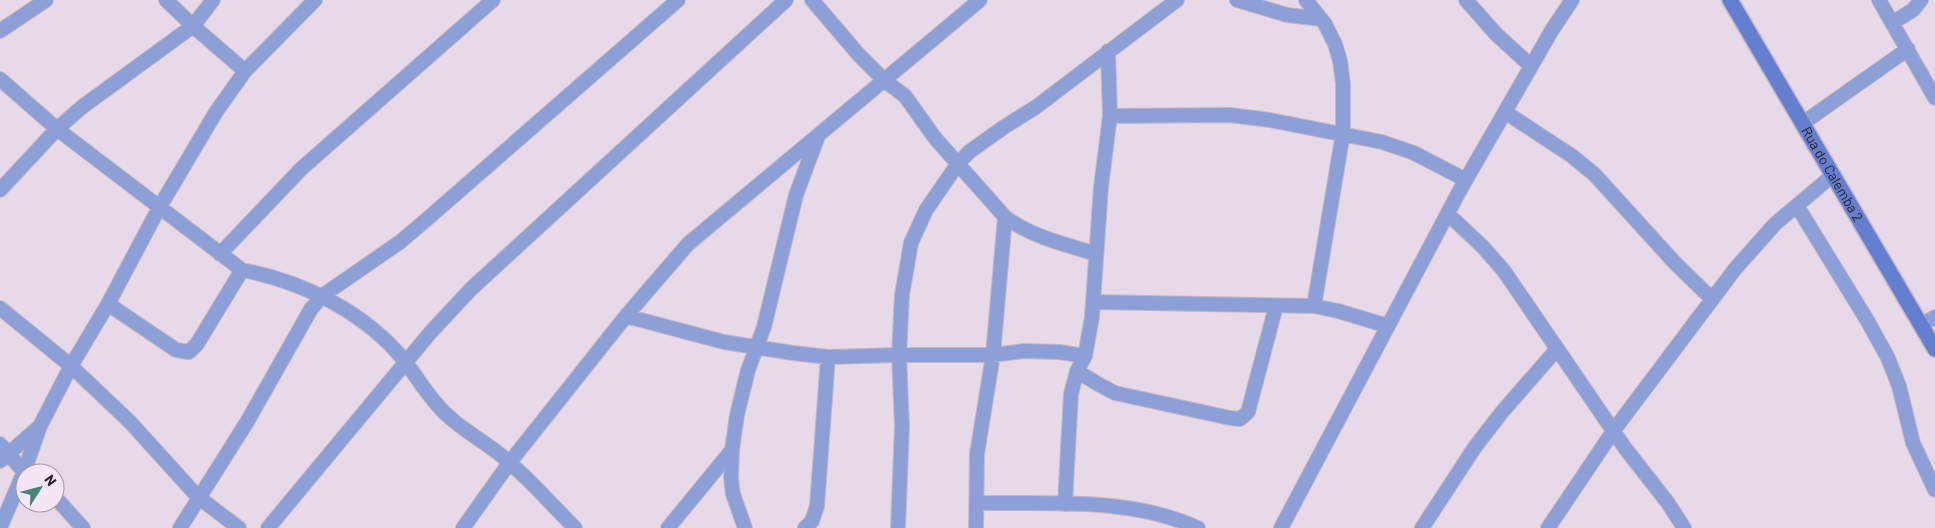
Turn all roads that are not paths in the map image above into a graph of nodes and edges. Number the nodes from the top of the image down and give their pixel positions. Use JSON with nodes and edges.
{"nodes":[{"id":1,"x":46,"y":0,"type":"edge"},
{"id":2,"x":166,"y":0,"type":"edge"},
{"id":3,"x":213,"y":0,"type":"edge"},
{"id":4,"x":316,"y":0,"type":"edge"},
{"id":5,"x":493,"y":0,"type":"edge"},
{"id":6,"x":678,"y":0,"type":"edge"},
{"id":7,"x":786,"y":0,"type":"edge"},
{"id":8,"x":812,"y":0,"type":"edge"},
{"id":9,"x":980,"y":0,"type":"edge"},
{"id":10,"x":1177,"y":0,"type":"edge"},
{"id":11,"x":1237,"y":0,"type":"edge"},
{"id":12,"x":1306,"y":0,"type":"edge"},
{"id":13,"x":1466,"y":0,"type":"edge"},
{"id":14,"x":1572,"y":0,"type":"edge"},
{"id":15,"x":1730,"y":0,"type":"edge"},
{"id":16,"x":1878,"y":0,"type":"edge"},
{"id":17,"x":1921,"y":0,"type":"edge"},
{"id":18,"x":1321,"y":19,"type":"junction"},
{"id":19,"x":1892,"y":23,"type":"junction"},
{"id":20,"x":193,"y":26,"type":"junction"},
{"id":21,"x":0,"y":31,"type":"edge"},
{"id":22,"x":1908,"y":49,"type":"junction"},
{"id":23,"x":1108,"y":51,"type":"junction"},
{"id":24,"x":1532,"y":66,"type":"junction"},
{"id":25,"x":245,"y":71,"type":"junction"},
{"id":26,"x":0,"y":78,"type":"edge"},
{"id":27,"x":885,"y":81,"type":"junction"},
{"id":28,"x":1935,"y":98,"type":"edge"},
{"id":29,"x":1504,"y":112,"type":"junction"},
{"id":30,"x":1110,"y":116,"type":"junction"},
{"id":31,"x":1803,"y":123,"type":"junction"},
{"id":32,"x":57,"y":129,"type":"junction"},
{"id":33,"x":1343,"y":133,"type":"junction"},
{"id":34,"x":818,"y":136,"type":"junction"},
{"id":35,"x":957,"y":165,"type":"junction"},
{"id":36,"x":1833,"y":175,"type":"junction"},
{"id":37,"x":1466,"y":180,"type":"junction"},
{"id":38,"x":0,"y":190,"type":"edge"},
{"id":39,"x":1797,"y":206,"type":"junction"},
{"id":40,"x":159,"y":208,"type":"junction"},
{"id":41,"x":1448,"y":214,"type":"junction"},
{"id":42,"x":1005,"y":217,"type":"junction"},
{"id":43,"x":220,"y":254,"type":"junction"},
{"id":44,"x":1096,"y":254,"type":"junction"},
{"id":45,"x":242,"y":270,"type":"junction"},
{"id":46,"x":322,"y":296,"type":"junction"},
{"id":47,"x":1712,"y":299,"type":"junction"},
{"id":48,"x":1093,"y":302,"type":"junction"},
{"id":49,"x":108,"y":304,"type":"junction"},
{"id":50,"x":1276,"y":306,"type":"junction"},
{"id":51,"x":1314,"y":306,"type":"junction"},
{"id":52,"x":0,"y":308,"type":"edge"},
{"id":53,"x":626,"y":316,"type":"junction"},
{"id":54,"x":1935,"y":317,"type":"edge"},
{"id":55,"x":1921,"y":325,"type":"junction"},
{"id":56,"x":1388,"y":326,"type":"junction"},
{"id":57,"x":758,"y":348,"type":"junction"},
{"id":58,"x":1558,"y":349,"type":"junction"},
{"id":59,"x":1935,"y":349,"type":"edge"},
{"id":60,"x":899,"y":355,"type":"junction"},
{"id":61,"x":994,"y":355,"type":"junction"},
{"id":62,"x":1085,"y":356,"type":"junction"},
{"id":63,"x":828,"y":357,"type":"junction"},
{"id":64,"x":406,"y":362,"type":"junction"},
{"id":65,"x":71,"y":366,"type":"junction"},
{"id":66,"x":1076,"y":371,"type":"junction"},
{"id":67,"x":40,"y":426,"type":"junction"},
{"id":68,"x":1614,"y":430,"type":"junction"},
{"id":69,"x":732,"y":450,"type":"junction"},
{"id":70,"x":2,"y":453,"type":"edge"},
{"id":71,"x":510,"y":462,"type":"junction"},
{"id":72,"x":27,"y":463,"type":"edge"},
{"id":73,"x":15,"y":465,"type":"edge"},
{"id":74,"x":1935,"y":490,"type":"edge"},
{"id":75,"x":15,"y":494,"type":"edge"},
{"id":76,"x":198,"y":497,"type":"junction"},
{"id":77,"x":977,"y":503,"type":"junction"},
{"id":78,"x":1065,"y":504,"type":"junction"},
{"id":79,"x":65,"y":508,"type":"edge"},
{"id":80,"x":0,"y":528,"type":"edge"},
{"id":81,"x":83,"y":528,"type":"edge"},
{"id":82,"x":180,"y":528,"type":"edge"},
{"id":83,"x":239,"y":528,"type":"edge"},
{"id":84,"x":268,"y":528,"type":"edge"},
{"id":85,"x":464,"y":528,"type":"edge"},
{"id":86,"x":574,"y":528,"type":"edge"},
{"id":87,"x":668,"y":528,"type":"edge"},
{"id":88,"x":745,"y":528,"type":"edge"},
{"id":89,"x":805,"y":528,"type":"edge"},
{"id":90,"x":898,"y":528,"type":"edge"},
{"id":91,"x":976,"y":528,"type":"edge"},
{"id":92,"x":1198,"y":528,"type":"edge"},
{"id":93,"x":1281,"y":528,"type":"edge"},
{"id":94,"x":1422,"y":528,"type":"edge"},
{"id":95,"x":1548,"y":528,"type":"edge"},
{"id":96,"x":1684,"y":528,"type":"edge"}],
"edges":[{"from":1,"to":21,"type":"street"},
{"from":2,"to":20,"type":"street"},
{"from":3,"to":20,"type":"street"},
{"from":4,"to":25,"type":"street"},
{"from":5,"to":43,"type":"street"},
{"from":6,"to":46,"type":"street"},
{"from":7,"to":64,"type":"street"},
{"from":8,"to":27,"type":"street"},
{"from":9,"to":27,"type":"street"},
{"from":10,"to":23,"type":"street"},
{"from":11,"to":18,"type":"street"},
{"from":12,"to":18,"type":"street"},
{"from":13,"to":24,"type":"street"},
{"from":14,"to":24,"type":"street"},
{"from":15,"to":31,"type":"main road","name":"Rua do Calemba 2"},
{"from":16,"to":19,"type":"street"},
{"from":17,"to":19,"type":"street"},
{"from":18,"to":33,"type":"street"},
{"from":19,"to":22,"type":"street"},
{"from":20,"to":25,"type":"street"},
{"from":20,"to":32,"type":"street"},
{"from":22,"to":28,"type":"street"},
{"from":22,"to":31,"type":"street"},
{"from":23,"to":30,"type":"street"},
{"from":23,"to":35,"type":"street"},
{"from":24,"to":29,"type":"street"},
{"from":25,"to":40,"type":"street"},
{"from":26,"to":32,"type":"street"},
{"from":27,"to":34,"type":"street"},
{"from":27,"to":35,"type":"street"},
{"from":29,"to":37,"type":"street"},
{"from":29,"to":47,"type":"street"},
{"from":30,"to":33,"type":"street"},
{"from":30,"to":44,"type":"street"},
{"from":31,"to":36,"type":"main road","name":"Rua do Calemba 2"},
{"from":32,"to":38,"type":"street"},
{"from":32,"to":40,"type":"street"},
{"from":33,"to":37,"type":"street"},
{"from":33,"to":51,"type":"street"},
{"from":34,"to":53,"type":"street"},
{"from":34,"to":57,"type":"street"},
{"from":35,"to":42,"type":"street"},
{"from":35,"to":60,"type":"street"},
{"from":36,"to":39,"type":"street"},
{"from":36,"to":55,"type":"main road","name":"Rua do Calemba 2"},
{"from":37,"to":41,"type":"street"},
{"from":39,"to":47,"type":"street"},
{"from":39,"to":74,"type":"street"},
{"from":40,"to":43,"type":"street"},
{"from":40,"to":49,"type":"street"},
{"from":41,"to":56,"type":"street"},
{"from":41,"to":58,"type":"street"},
{"from":42,"to":44,"type":"street"},
{"from":42,"to":61,"type":"street"},
{"from":43,"to":45,"type":"street"},
{"from":44,"to":48,"type":"street"},
{"from":45,"to":46,"type":"street"},
{"from":45,"to":49,"type":"street"},
{"from":46,"to":64,"type":"street"},
{"from":46,"to":76,"type":"street"},
{"from":47,"to":68,"type":"street"},
{"from":48,"to":50,"type":"street"},
{"from":48,"to":62,"type":"street"},
{"from":49,"to":65,"type":"street"},
{"from":50,"to":51,"type":"street"},
{"from":50,"to":66,"type":"street"},
{"from":51,"to":56,"type":"street"},
{"from":52,"to":65,"type":"street"},
{"from":53,"to":57,"type":"street"},
{"from":53,"to":71,"type":"street"},
{"from":54,"to":55,"type":"street"},
{"from":55,"to":59,"type":"main road","name":"Rua do Calemba 2"},
{"from":56,"to":93,"type":"street"},
{"from":57,"to":63,"type":"street"},
{"from":57,"to":69,"type":"street"},
{"from":58,"to":68,"type":"street"},
{"from":58,"to":94,"type":"street"},
{"from":60,"to":61,"type":"street"},
{"from":60,"to":63,"type":"street"},
{"from":60,"to":90,"type":"street"},
{"from":61,"to":62,"type":"street"},
{"from":61,"to":77,"type":"street"},
{"from":62,"to":66,"type":"street"},
{"from":63,"to":89,"type":"street"},
{"from":64,"to":71,"type":"street"},
{"from":64,"to":84,"type":"street"},
{"from":65,"to":67,"type":"street"},
{"from":65,"to":76,"type":"street"},
{"from":66,"to":78,"type":"street"},
{"from":67,"to":70,"type":"street"},
{"from":67,"to":72,"type":"street"},
{"from":68,"to":95,"type":"street"},
{"from":68,"to":96,"type":"street"},
{"from":69,"to":87,"type":"street"},
{"from":69,"to":88,"type":"street"},
{"from":70,"to":73,"type":"street"},
{"from":71,"to":85,"type":"street"},
{"from":71,"to":86,"type":"street"},
{"from":75,"to":80,"type":"street"},
{"from":76,"to":82,"type":"street"},
{"from":76,"to":83,"type":"street"},
{"from":77,"to":78,"type":"street"},
{"from":77,"to":91,"type":"street"},
{"from":78,"to":92,"type":"street"},
{"from":79,"to":81,"type":"street"}]}
